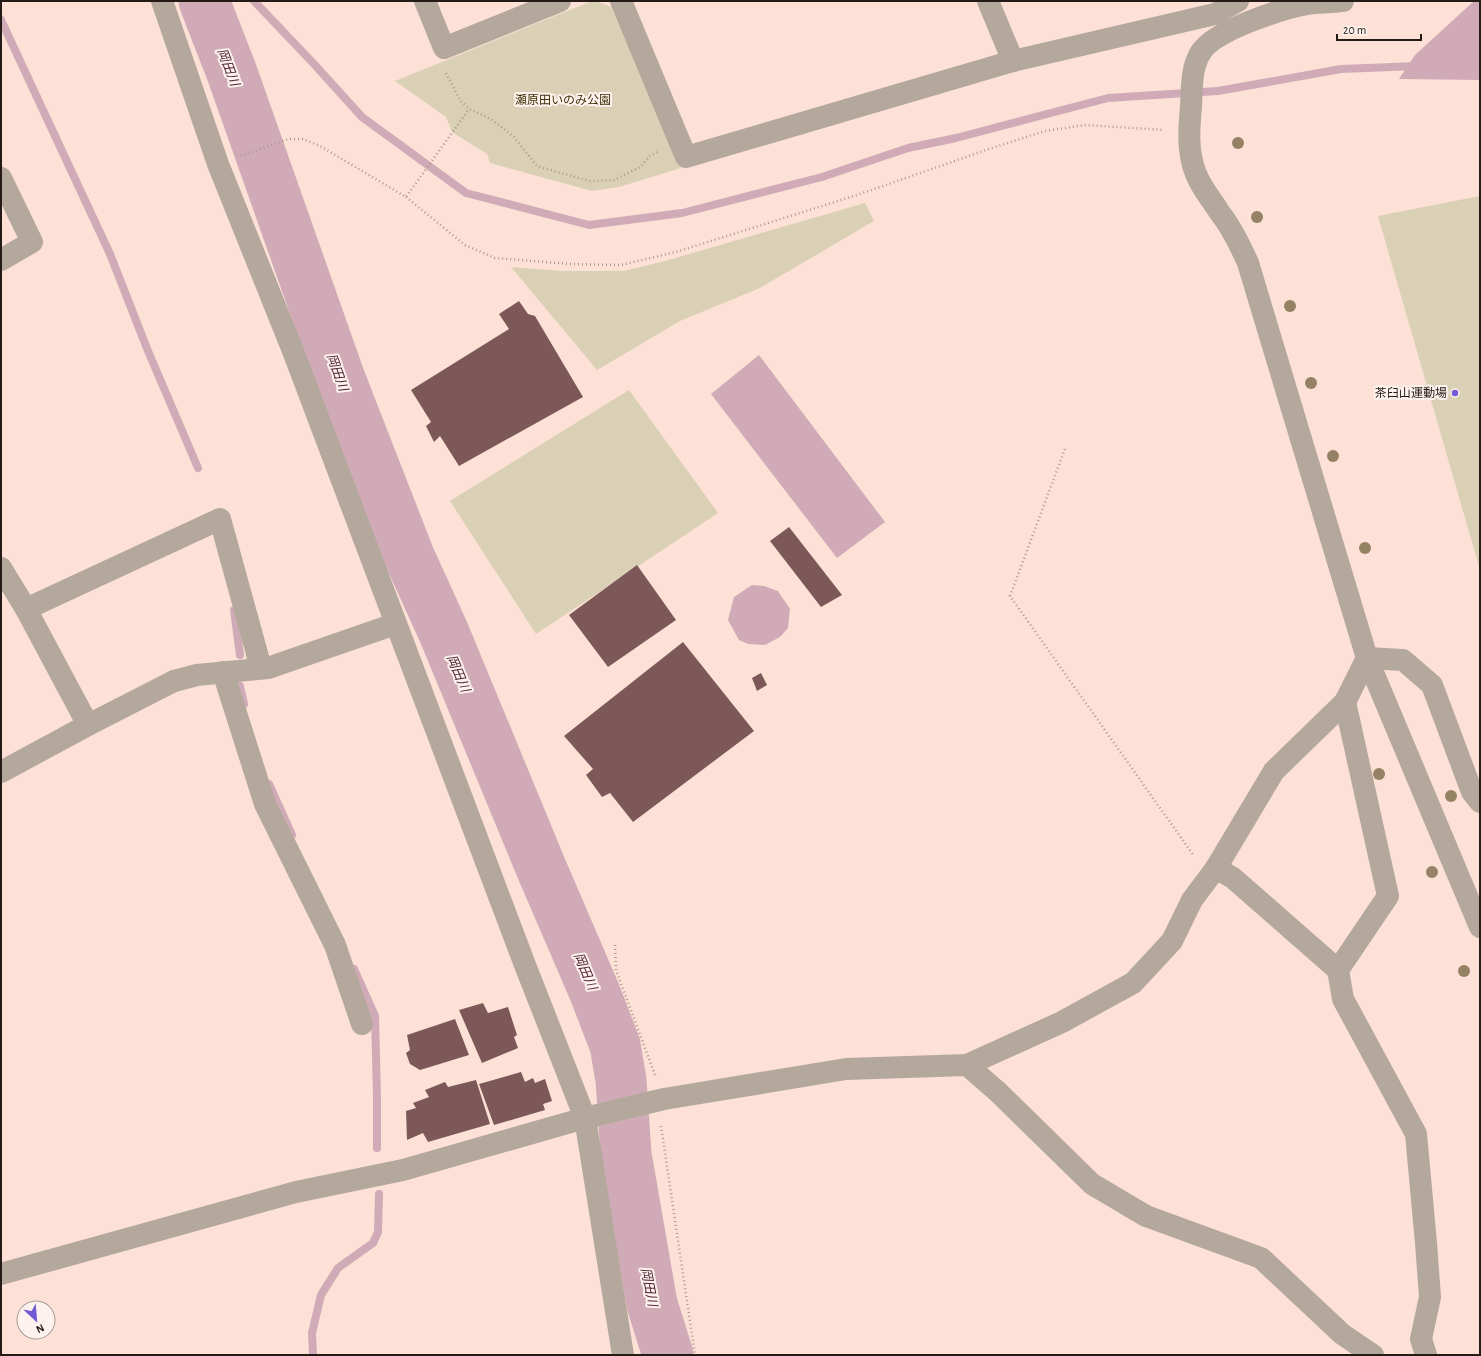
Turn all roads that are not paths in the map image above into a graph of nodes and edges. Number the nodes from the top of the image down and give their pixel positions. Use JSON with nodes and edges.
{"nodes":[{"id":1,"x":162,"y":1,"type":"edge"},
{"id":2,"x":425,"y":1,"type":"edge"},
{"id":3,"x":560,"y":1,"type":"edge"},
{"id":4,"x":621,"y":1,"type":"edge"},
{"id":5,"x":988,"y":1,"type":"edge"},
{"id":6,"x":1238,"y":1,"type":"edge"},
{"id":7,"x":1343,"y":1,"type":"edge"},
{"id":8,"x":1013,"y":60,"type":"junction"},
{"id":9,"x":1,"y":178,"type":"edge"},
{"id":10,"x":1,"y":260,"type":"edge"},
{"id":11,"x":1,"y":568,"type":"edge"},
{"id":12,"x":26,"y":609,"type":"junction"},
{"id":13,"x":395,"y":624,"type":"junction"},
{"id":14,"x":1367,"y":658,"type":"junction"},
{"id":15,"x":261,"y":668,"type":"junction"},
{"id":16,"x":223,"y":672,"type":"junction"},
{"id":17,"x":1345,"y":702,"type":"junction"},
{"id":18,"x":88,"y":725,"type":"junction"},
{"id":19,"x":1,"y":772,"type":"edge"},
{"id":20,"x":1480,"y":802,"type":"edge"},
{"id":21,"x":1212,"y":873,"type":"junction"},
{"id":22,"x":1480,"y":927,"type":"edge"},
{"id":23,"x":1338,"y":970,"type":"junction"},
{"id":24,"x":362,"y":1024,"type":"dead end"},
{"id":25,"x":968,"y":1065,"type":"junction"},
{"id":26,"x":591,"y":1117,"type":"junction"},
{"id":27,"x":1,"y":1274,"type":"edge"},
{"id":28,"x":623,"y":1355,"type":"edge"},
{"id":29,"x":1373,"y":1355,"type":"edge"},
{"id":30,"x":1426,"y":1355,"type":"edge"}],
"edges":[{"from":1,"to":13,"type":"street"},
{"from":2,"to":3,"type":"street"},
{"from":4,"to":8,"type":"street"},
{"from":5,"to":8,"type":"street"},
{"from":6,"to":8,"type":"street"},
{"from":7,"to":14,"type":"street"},
{"from":9,"to":10,"type":"street"},
{"from":11,"to":12,"type":"street"},
{"from":12,"to":15,"type":"street"},
{"from":12,"to":18,"type":"street"},
{"from":13,"to":15,"type":"street"},
{"from":13,"to":26,"type":"street"},
{"from":14,"to":17,"type":"street"},
{"from":14,"to":20,"type":"street"},
{"from":14,"to":22,"type":"street"},
{"from":15,"to":16,"type":"street"},
{"from":16,"to":18,"type":"street"},
{"from":16,"to":24,"type":"street"},
{"from":17,"to":21,"type":"street"},
{"from":17,"to":23,"type":"street"},
{"from":18,"to":19,"type":"street"},
{"from":21,"to":23,"type":"street"},
{"from":21,"to":25,"type":"street"},
{"from":23,"to":30,"type":"street"},
{"from":25,"to":26,"type":"street"},
{"from":25,"to":29,"type":"street"},
{"from":26,"to":27,"type":"street"},
{"from":26,"to":28,"type":"street"}]}
